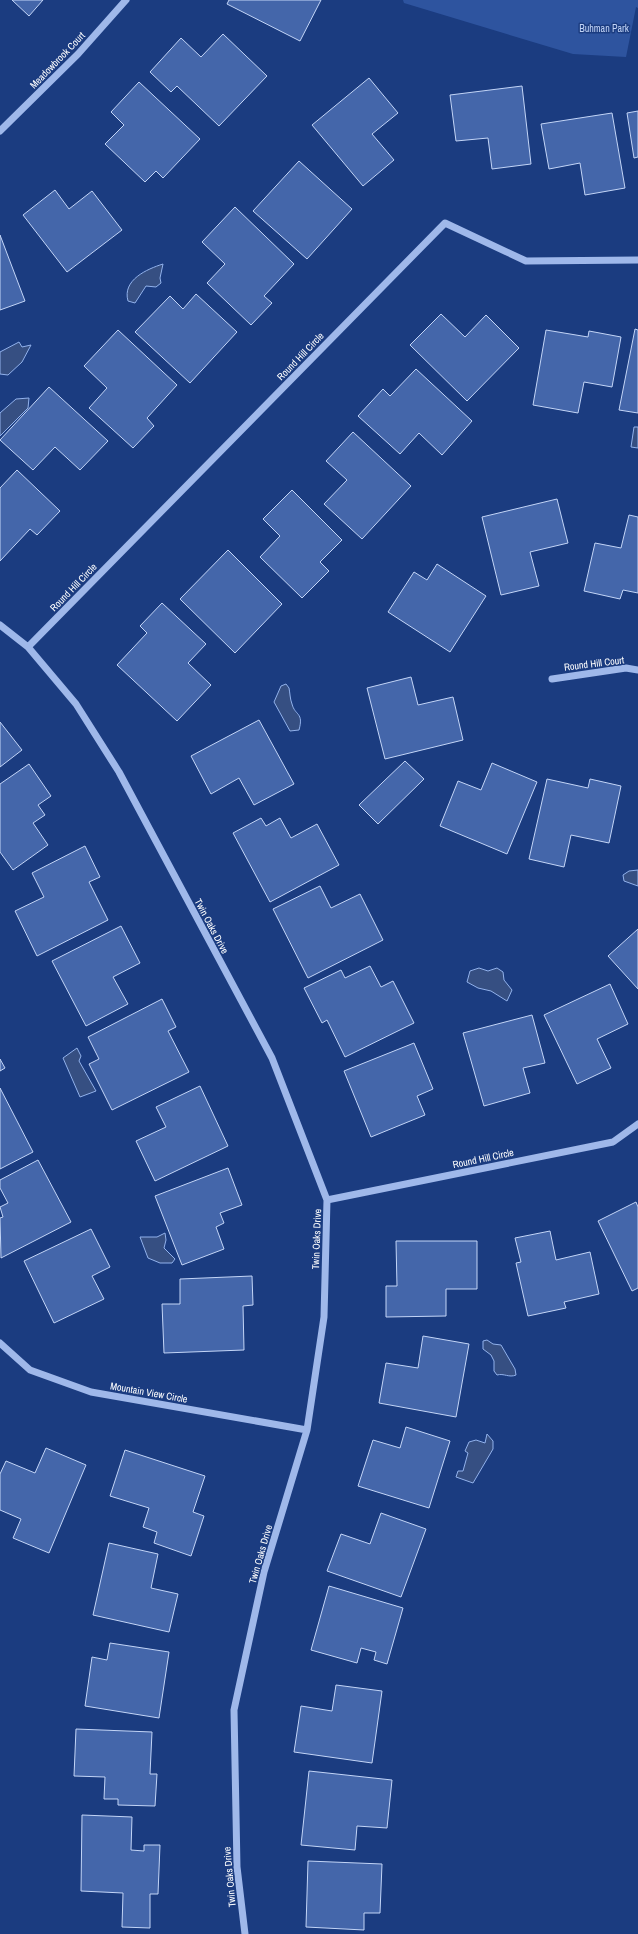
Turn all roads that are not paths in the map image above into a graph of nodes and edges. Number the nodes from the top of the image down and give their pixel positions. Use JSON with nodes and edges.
{"nodes":[{"id":1,"x":126,"y":0,"type":"edge"},
{"id":2,"x":0,"y":132,"type":"edge"},
{"id":3,"x":638,"y":260,"type":"edge"},
{"id":4,"x":0,"y":626,"type":"edge"},
{"id":5,"x":28,"y":647,"type":"junction"},
{"id":6,"x":638,"y":670,"type":"edge"},
{"id":7,"x":552,"y":679,"type":"dead end"},
{"id":8,"x":638,"y":1124,"type":"edge"},
{"id":9,"x":327,"y":1200,"type":"junction"},
{"id":10,"x":0,"y":1343,"type":"edge"},
{"id":11,"x":307,"y":1430,"type":"junction"},
{"id":12,"x":245,"y":1934,"type":"edge"}],
"edges":[{"from":1,"to":2,"type":"street","name":"Meadowbrook Court"},
{"from":3,"to":5,"type":"street","name":"Round Hill Circle"},
{"from":4,"to":5,"type":"street","name":"Twin Oaks Drive"},
{"from":5,"to":9,"type":"street","name":"Twin Oaks Drive"},
{"from":6,"to":7,"type":"street","name":"Round Hill Court"},
{"from":8,"to":9,"type":"street","name":"Round Hill Circle"},
{"from":9,"to":11,"type":"street","name":"Twin Oaks Drive"},
{"from":10,"to":11,"type":"street","name":"Mountain View Circle"},
{"from":11,"to":12,"type":"street","name":"Twin Oaks Drive"}]}
